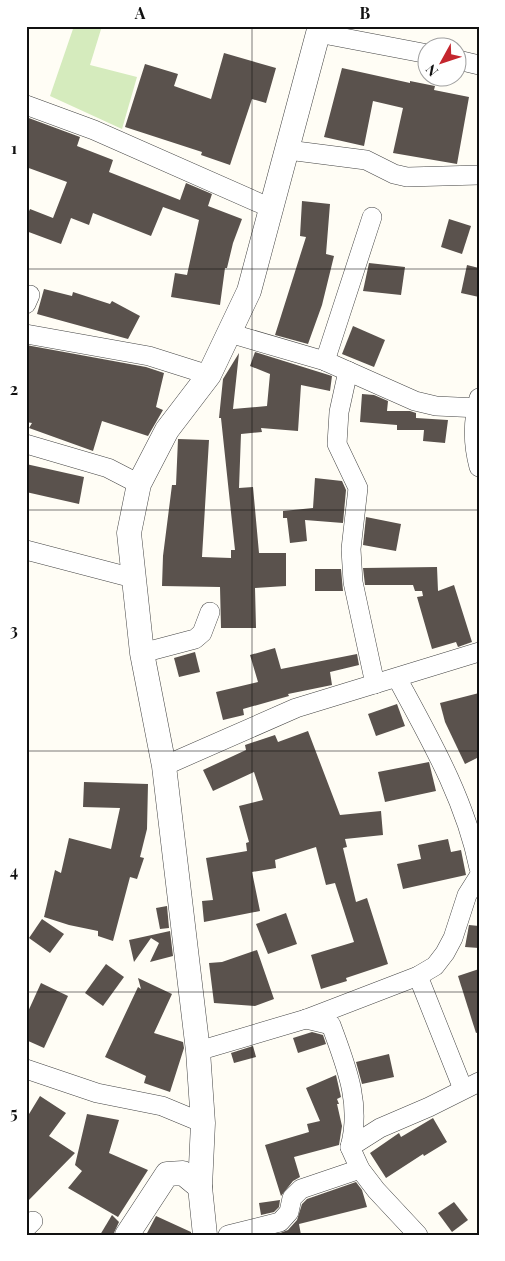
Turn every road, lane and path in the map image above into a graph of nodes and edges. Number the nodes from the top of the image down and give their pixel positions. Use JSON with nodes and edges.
{"nodes":[{"id":1,"x":319,"y":29,"type":"edge"},
{"id":2,"x":418,"y":52,"type":"edge"},
{"id":3,"x":26,"y":105,"type":"edge"},
{"id":4,"x":288,"y":150,"type":"junction"},
{"id":5,"x":479,"y":175,"type":"edge"},
{"id":6,"x":273,"y":209,"type":"junction"},
{"id":7,"x":372,"y":217,"type":"dead end"},
{"id":8,"x":229,"y":333,"type":"junction"},
{"id":9,"x":26,"y":334,"type":"edge"},
{"id":10,"x":325,"y":361,"type":"junction"},
{"id":11,"x":348,"y":371,"type":"junction"},
{"id":12,"x":209,"y":375,"type":"junction"},
{"id":13,"x":478,"y":405,"type":"edge"},
{"id":14,"x":26,"y":444,"type":"edge"},
{"id":15,"x":479,"y":467,"type":"edge"},
{"id":16,"x":139,"y":484,"type":"junction"},
{"id":17,"x":26,"y":550,"type":"edge"},
{"id":18,"x":133,"y":578,"type":"junction"},
{"id":19,"x":210,"y":612,"type":"dead end"},
{"id":20,"x":479,"y":652,"type":"edge"},
{"id":21,"x":142,"y":653,"type":"junction"},
{"id":22,"x":397,"y":678,"type":"junction"},
{"id":23,"x":375,"y":684,"type":"junction"},
{"id":24,"x":164,"y":766,"type":"junction"},
{"id":25,"x":479,"y":868,"type":"edge"},
{"id":26,"x":479,"y":876,"type":"edge"},
{"id":27,"x":418,"y":976,"type":"junction"},
{"id":28,"x":306,"y":1019,"type":"junction"},
{"id":29,"x":198,"y":1050,"type":"junction"},
{"id":30,"x":26,"y":1070,"type":"edge"},
{"id":31,"x":471,"y":1086,"type":"edge"},
{"id":32,"x":204,"y":1123,"type":"junction"},
{"id":33,"x":350,"y":1147,"type":"junction"},
{"id":34,"x":360,"y":1170,"type":"junction"},
{"id":35,"x":200,"y":1187,"type":"junction"},
{"id":36,"x":127,"y":1235,"type":"edge"},
{"id":37,"x":206,"y":1235,"type":"edge"},
{"id":38,"x":228,"y":1235,"type":"edge"},
{"id":39,"x":418,"y":1235,"type":"edge"}],
"edges":[{"from":1,"to":2,"type":"street"},
{"from":1,"to":4,"type":"street"},
{"from":3,"to":6,"type":"street"},
{"from":4,"to":5,"type":"street"},
{"from":4,"to":6,"type":"street"},
{"from":6,"to":8,"type":"street"},
{"from":7,"to":10,"type":"street"},
{"from":8,"to":10,"type":"street"},
{"from":8,"to":12,"type":"street"},
{"from":9,"to":12,"type":"street"},
{"from":10,"to":11,"type":"street"},
{"from":11,"to":13,"type":"street"},
{"from":11,"to":23,"type":"street"},
{"from":12,"to":16,"type":"street"},
{"from":13,"to":15,"type":"street"},
{"from":14,"to":16,"type":"street"},
{"from":16,"to":18,"type":"street"},
{"from":17,"to":18,"type":"street"},
{"from":18,"to":21,"type":"street"},
{"from":19,"to":21,"type":"street"},
{"from":20,"to":22,"type":"street"},
{"from":21,"to":24,"type":"street"},
{"from":22,"to":23,"type":"street"},
{"from":22,"to":25,"type":"street"},
{"from":23,"to":24,"type":"street"},
{"from":24,"to":29,"type":"street"},
{"from":26,"to":27,"type":"street"},
{"from":27,"to":28,"type":"street"},
{"from":27,"to":31,"type":"street"},
{"from":28,"to":29,"type":"street"},
{"from":28,"to":33,"type":"street"},
{"from":29,"to":32,"type":"street"},
{"from":30,"to":32,"type":"street"},
{"from":31,"to":33,"type":"street"},
{"from":32,"to":35,"type":"street"},
{"from":33,"to":34,"type":"street"},
{"from":34,"to":38,"type":"street"},
{"from":34,"to":39,"type":"street"},
{"from":35,"to":36,"type":"street"},
{"from":35,"to":37,"type":"street"}]}
